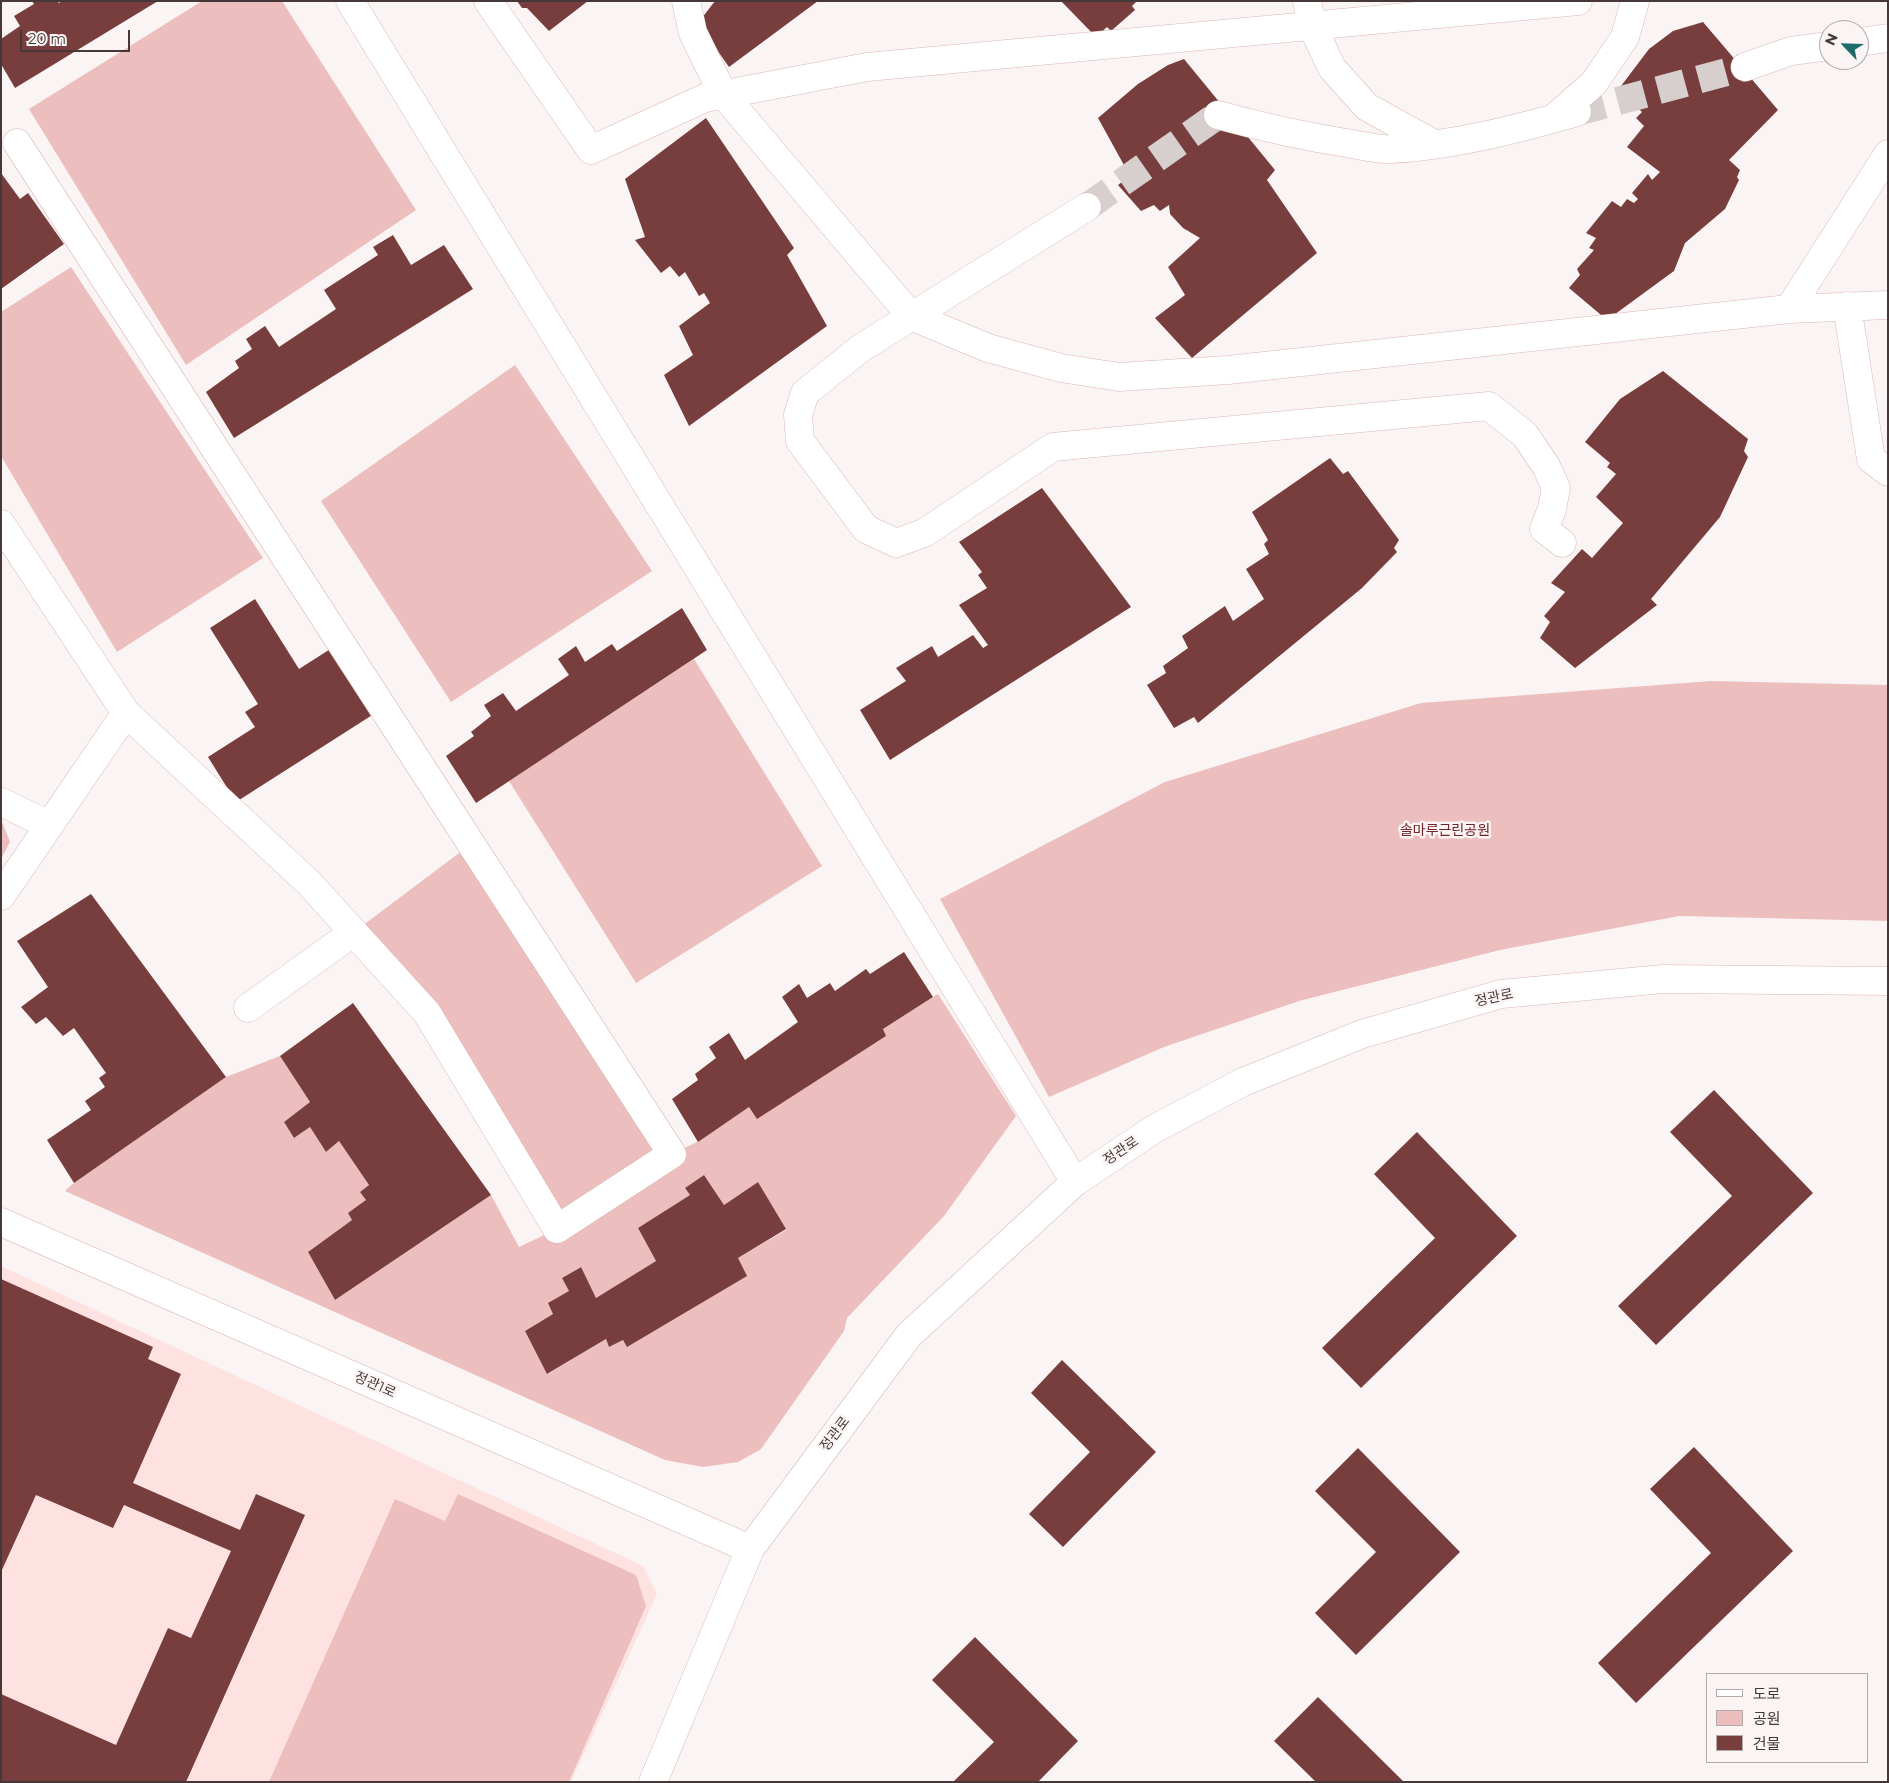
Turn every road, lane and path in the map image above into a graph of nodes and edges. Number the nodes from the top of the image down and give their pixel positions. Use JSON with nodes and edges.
{"nodes":[{"id":1,"x":350,"y":1,"type":"edge"},
{"id":2,"x":488,"y":1,"type":"edge"},
{"id":3,"x":686,"y":1,"type":"edge"},
{"id":4,"x":1578,"y":1,"type":"edge"},
{"id":5,"x":1635,"y":1,"type":"edge"},
{"id":6,"x":1309,"y":13,"type":"edge"},
{"id":7,"x":1888,"y":38,"type":"edge"},
{"id":8,"x":1869,"y":41,"type":"edge"},
{"id":9,"x":1819,"y":47,"type":"edge"},
{"id":10,"x":1745,"y":67,"type":"tunnel mouth"},
{"id":11,"x":723,"y":94,"type":"junction"},
{"id":12,"x":1577,"y":112,"type":"tunnel mouth"},
{"id":13,"x":1218,"y":115,"type":"dead end"},
{"id":14,"x":1551,"y":120,"type":"junction"},
{"id":15,"x":17,"y":143,"type":"dead end"},
{"id":16,"x":1434,"y":144,"type":"junction"},
{"id":17,"x":1888,"y":154,"type":"edge"},
{"id":18,"x":1086,"y":207,"type":"tunnel mouth"},
{"id":19,"x":1888,"y":305,"type":"edge"},
{"id":20,"x":1847,"y":306,"type":"junction"},
{"id":21,"x":1789,"y":309,"type":"junction"},
{"id":22,"x":911,"y":316,"type":"junction"},
{"id":23,"x":1888,"y":472,"type":"edge"},
{"id":24,"x":1,"y":524,"type":"edge"},
{"id":25,"x":1562,"y":543,"type":"dead end"},
{"id":26,"x":126,"y":713,"type":"junction"},
{"id":27,"x":1,"y":802,"type":"edge"},
{"id":28,"x":50,"y":825,"type":"junction"},
{"id":29,"x":1,"y":896,"type":"edge"},
{"id":30,"x":354,"y":932,"type":"junction"},
{"id":31,"x":1888,"y":981,"type":"edge"},
{"id":32,"x":248,"y":1008,"type":"dead end"},
{"id":33,"x":1075,"y":1182,"type":"junction"},
{"id":34,"x":1,"y":1222,"type":"edge"},
{"id":35,"x":750,"y":1549,"type":"junction"},
{"id":36,"x":653,"y":1782,"type":"edge"}],
"edges":[{"from":1,"to":33,"type":"street"},
{"from":2,"to":11,"type":"street"},
{"from":3,"to":11,"type":"street"},
{"from":4,"to":6,"type":"street"},
{"from":5,"to":14,"type":"street"},
{"from":6,"to":11,"type":"street"},
{"from":6,"to":16,"type":"street"},
{"from":7,"to":8,"type":"street"},
{"from":9,"to":10,"type":"street"},
{"from":11,"to":22,"type":"street"},
{"from":12,"to":14,"type":"street"},
{"from":13,"to":16,"type":"street"},
{"from":14,"to":16,"type":"street"},
{"from":15,"to":30,"type":"street"},
{"from":17,"to":21,"type":"street"},
{"from":18,"to":22,"type":"street"},
{"from":19,"to":20,"type":"street"},
{"from":20,"to":21,"type":"street"},
{"from":20,"to":23,"type":"street"},
{"from":21,"to":22,"type":"street"},
{"from":22,"to":25,"type":"street"},
{"from":24,"to":26,"type":"street"},
{"from":26,"to":28,"type":"street"},
{"from":26,"to":30,"type":"street"},
{"from":27,"to":28,"type":"street"},
{"from":28,"to":29,"type":"street"},
{"from":30,"to":32,"type":"street"},
{"from":31,"to":33,"type":"street","name":"정관로"},
{"from":33,"to":35,"type":"street","name":"정관로"},
{"from":34,"to":35,"type":"street","name":"정관1로"},
{"from":35,"to":36,"type":"street","name":"정관로"}]}
